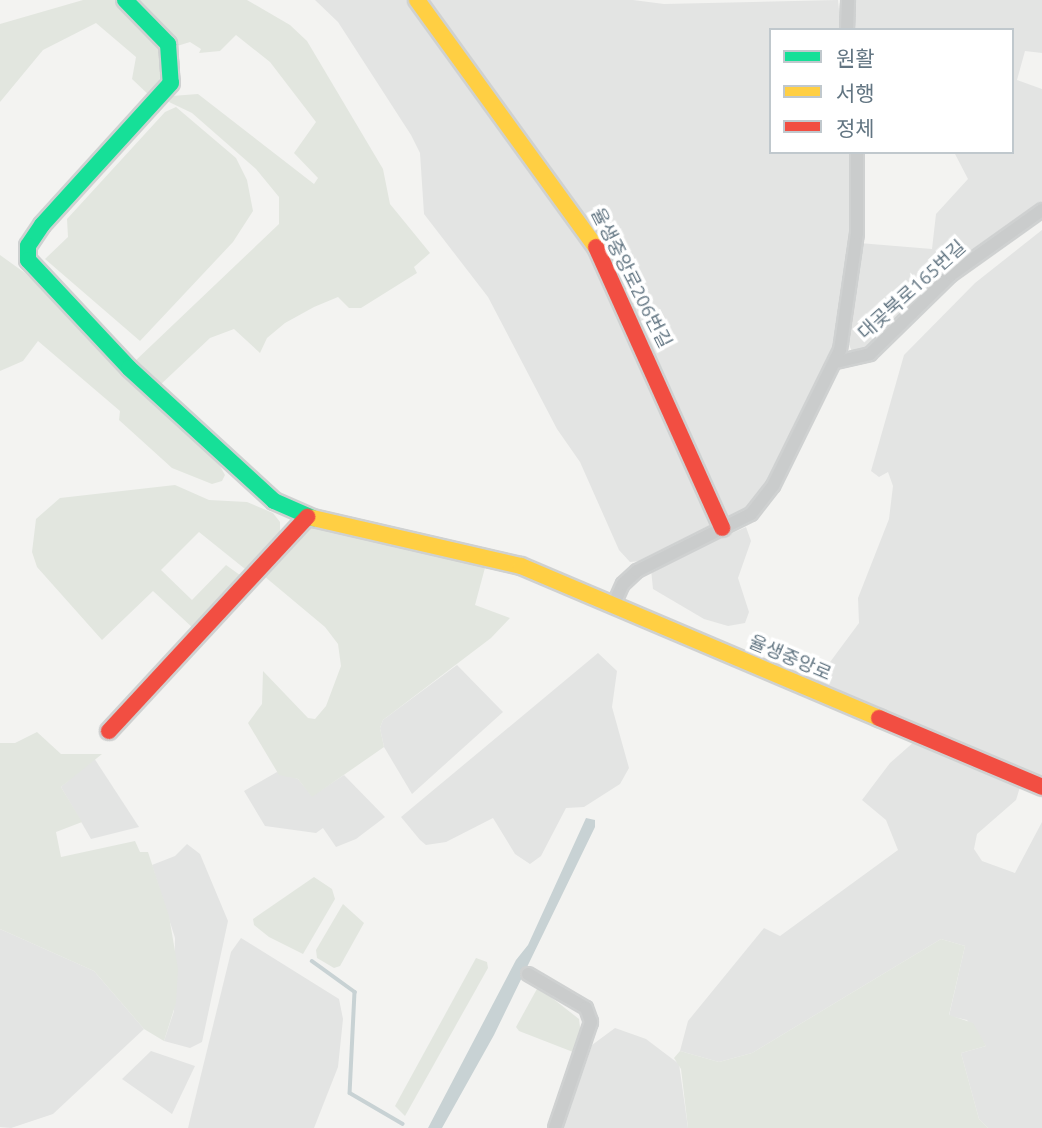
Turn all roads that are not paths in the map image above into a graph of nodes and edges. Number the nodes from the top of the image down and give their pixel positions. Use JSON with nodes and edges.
{"nodes":[{"id":1,"x":125,"y":0,"type":"edge"},
{"id":2,"x":417,"y":0,"type":"edge"},
{"id":3,"x":848,"y":0,"type":"edge"},
{"id":4,"x":847,"y":28,"type":"edge"},
{"id":5,"x":857,"y":154,"type":"edge"},
{"id":6,"x":1042,"y":210,"type":"edge"},
{"id":7,"x":836,"y":362,"type":"junction"},
{"id":8,"x":307,"y":517,"type":"junction"},
{"id":9,"x":722,"y":528,"type":"junction"},
{"id":10,"x":612,"y":606,"type":"junction"},
{"id":11,"x":109,"y":731,"type":"dead end"},
{"id":12,"x":1042,"y":787,"type":"edge"},
{"id":13,"x":528,"y":974,"type":"dead end"},
{"id":14,"x":555,"y":1128,"type":"edge"}],
"edges":[{"from":1,"to":8,"type":"street","name":"율생중앙로"},
{"from":2,"to":9,"type":"street","name":"율생중앙로206번길"},
{"from":3,"to":4,"type":"street"},
{"from":5,"to":7,"type":"street"},
{"from":6,"to":7,"type":"street","name":"대곶북로165번길"},
{"from":7,"to":9,"type":"street"},
{"from":8,"to":10,"type":"street","name":"율생중앙로"},
{"from":8,"to":11,"type":"street"},
{"from":9,"to":10,"type":"street"},
{"from":10,"to":12,"type":"street","name":"율생중앙로"},
{"from":13,"to":14,"type":"street"}]}
